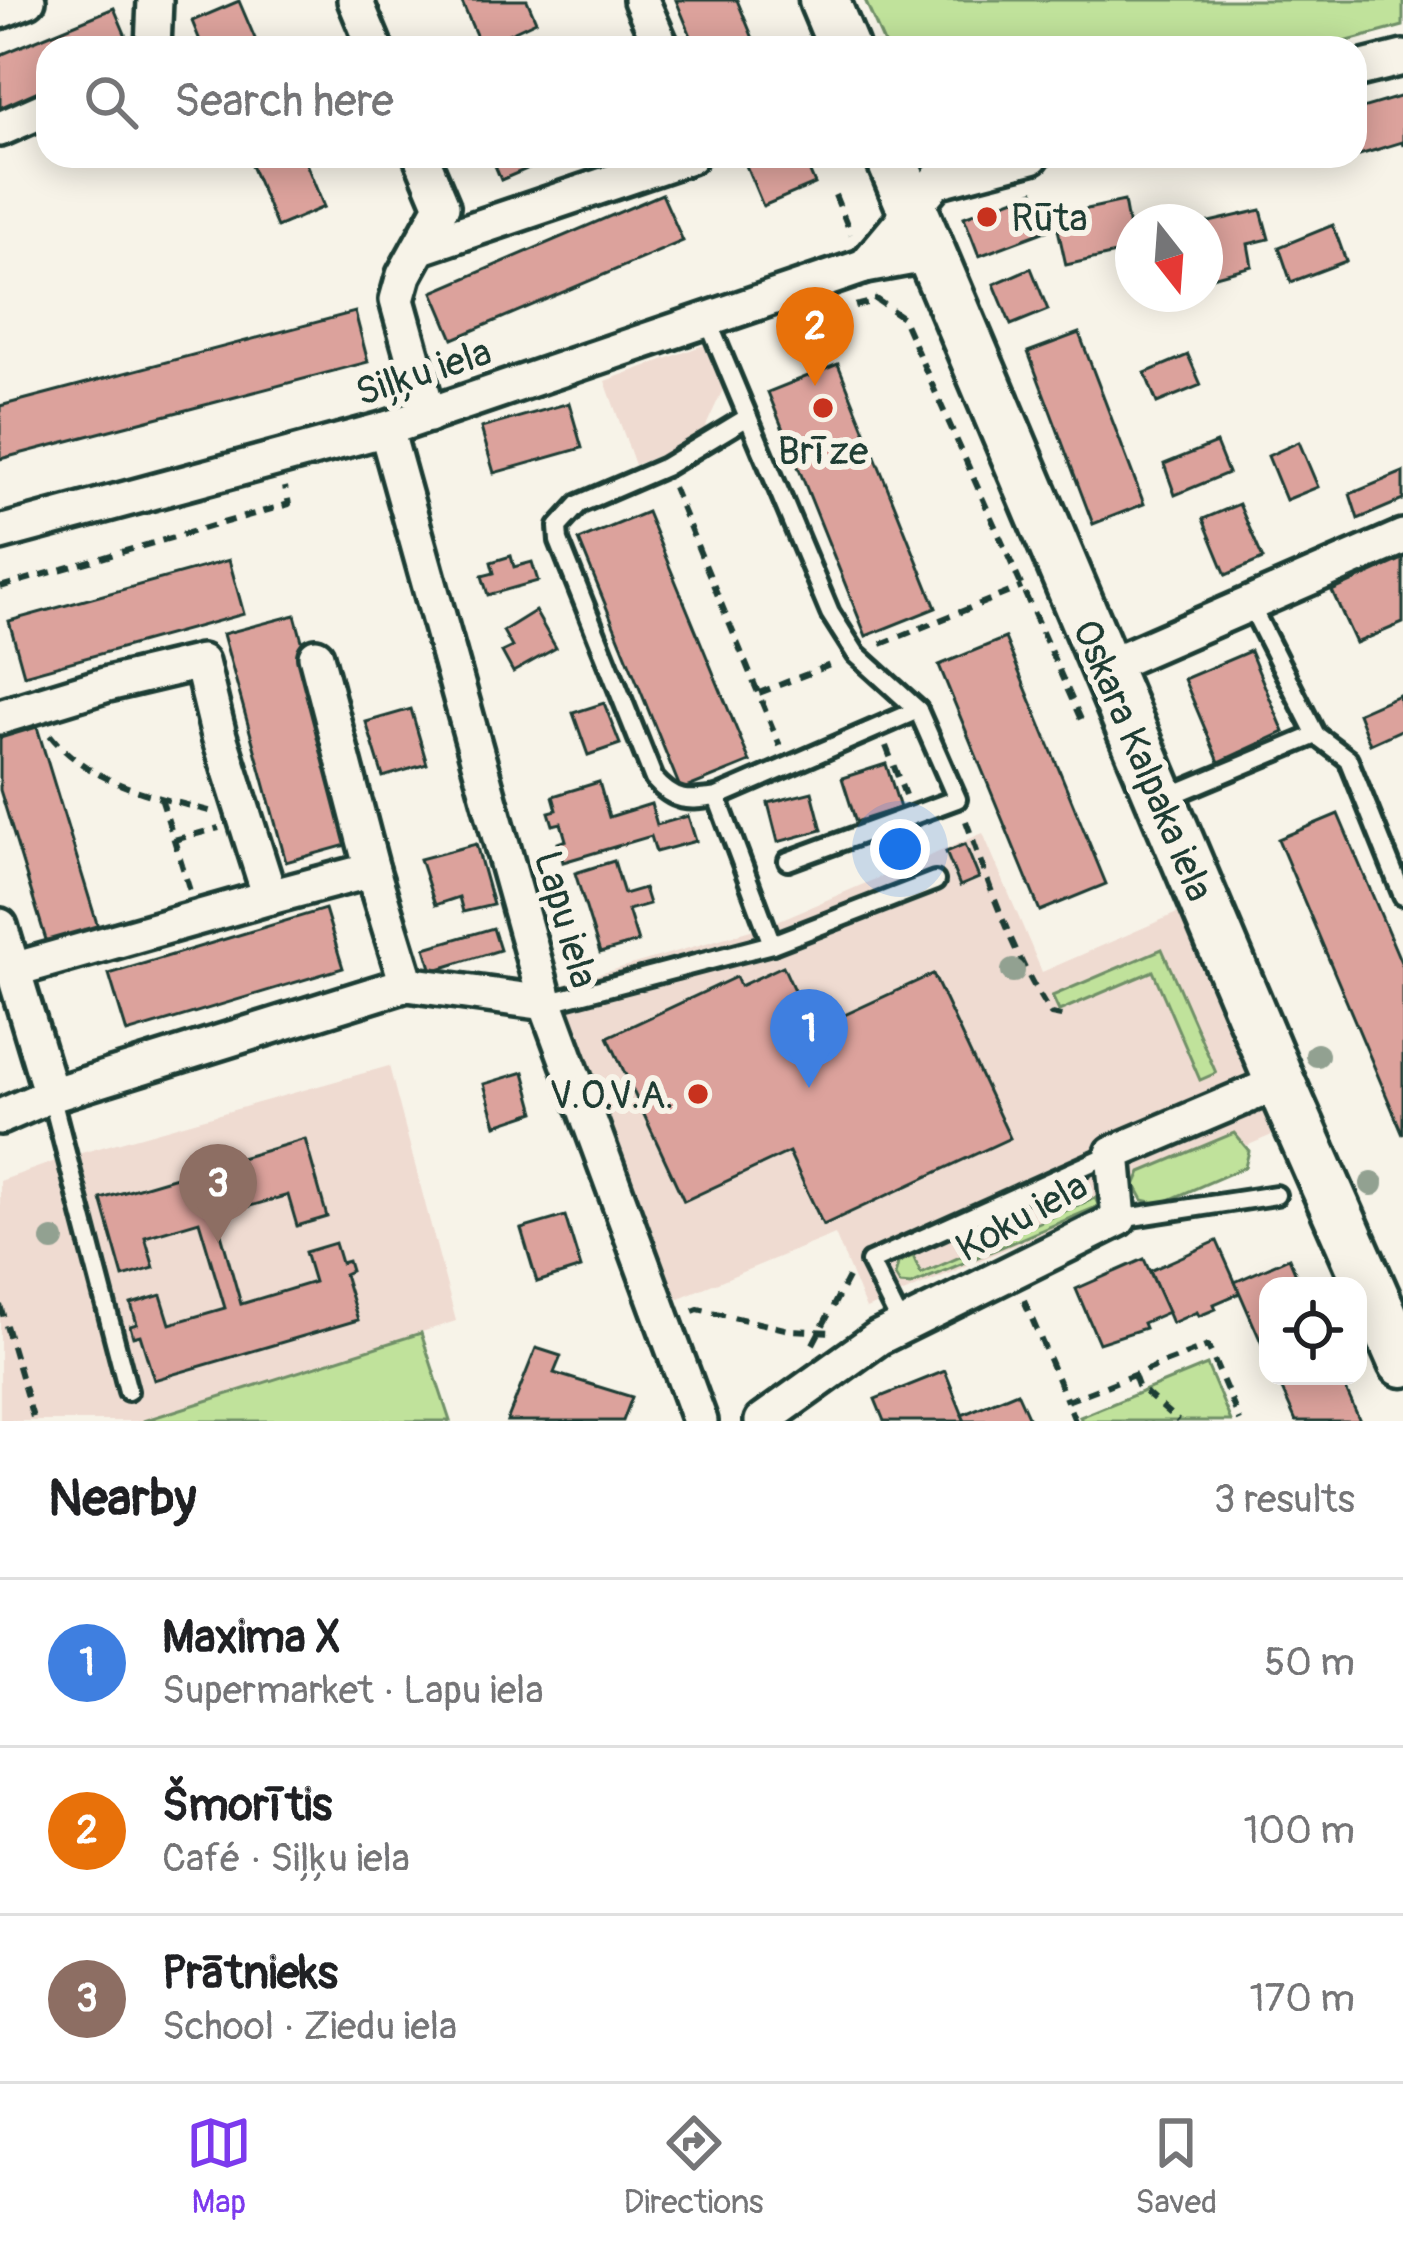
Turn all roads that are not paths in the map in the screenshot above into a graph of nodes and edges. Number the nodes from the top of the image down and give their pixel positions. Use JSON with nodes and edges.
{"nodes":[{"id":1,"x":28,"y":0,"type":"edge"},
{"id":2,"x":154,"y":0,"type":"edge"},
{"id":3,"x":355,"y":0,"type":"edge"},
{"id":4,"x":641,"y":0,"type":"edge"},
{"id":5,"x":824,"y":0,"type":"edge"},
{"id":6,"x":0,"y":11,"type":"edge"},
{"id":7,"x":153,"y":36,"type":"edge"},
{"id":8,"x":370,"y":36,"type":"edge"},
{"id":9,"x":657,"y":36,"type":"edge"},
{"id":10,"x":839,"y":36,"type":"edge"},
{"id":11,"x":1403,"y":58,"type":"edge"},
{"id":12,"x":1367,"y":67,"type":"edge"},
{"id":13,"x":36,"y":114,"type":"edge"},
{"id":14,"x":0,"y":128,"type":"edge"},
{"id":15,"x":426,"y":168,"type":"edge"},
{"id":16,"x":655,"y":168,"type":"edge"},
{"id":17,"x":895,"y":168,"type":"edge"},
{"id":18,"x":988,"y":168,"type":"edge"},
{"id":19,"x":912,"y":209,"type":"junction"},
{"id":20,"x":422,"y":247,"type":"junction"},
{"id":21,"x":931,"y":254,"type":"junction"},
{"id":22,"x":865,"y":266,"type":"junction"},
{"id":23,"x":707,"y":319,"type":"junction"},
{"id":24,"x":429,"y":416,"type":"junction"},
{"id":25,"x":748,"y":417,"type":"junction"},
{"id":26,"x":386,"y":429,"type":"junction"},
{"id":27,"x":0,"y":533,"type":"edge"},
{"id":28,"x":1403,"y":537,"type":"edge"},
{"id":29,"x":1250,"y":604,"type":"junction"},
{"id":30,"x":316,"y":656,"type":"dead end"},
{"id":31,"x":1105,"y":667,"type":"junction"},
{"id":32,"x":918,"y":710,"type":"junction"},
{"id":33,"x":14,"y":712,"type":"edge"},
{"id":34,"x":1316,"y":735,"type":"junction"},
{"id":35,"x":717,"y":796,"type":"junction"},
{"id":36,"x":1160,"y":799,"type":"junction"},
{"id":37,"x":788,"y":861,"type":"dead end"},
{"id":38,"x":372,"y":870,"type":"junction"},
{"id":39,"x":935,"y":881,"type":"dead end"},
{"id":40,"x":1403,"y":896,"type":"edge"},
{"id":41,"x":270,"y":897,"type":"junction"},
{"id":42,"x":0,"y":926,"type":"edge"},
{"id":43,"x":772,"y":944,"type":"junction"},
{"id":44,"x":13,"y":970,"type":"junction"},
{"id":45,"x":407,"y":984,"type":"junction"},
{"id":46,"x":546,"y":1003,"type":"junction"},
{"id":47,"x":1280,"y":1082,"type":"junction"},
{"id":48,"x":50,"y":1095,"type":"junction"},
{"id":49,"x":0,"y":1117,"type":"edge"},
{"id":50,"x":1113,"y":1153,"type":"junction"},
{"id":51,"x":1276,"y":1195,"type":"dead end"},
{"id":52,"x":1119,"y":1219,"type":"junction"},
{"id":53,"x":1391,"y":1300,"type":"edge"},
{"id":54,"x":890,"y":1332,"type":"junction"},
{"id":55,"x":1403,"y":1362,"type":"edge"},
{"id":56,"x":128,"y":1391,"type":"dead end"},
{"id":57,"x":700,"y":1421,"type":"edge"},
{"id":58,"x":762,"y":1421,"type":"edge"}],
"edges":[{"from":1,"to":6,"type":"street"},
{"from":2,"to":7,"type":"street"},
{"from":3,"to":8,"type":"street"},
{"from":4,"to":9,"type":"street"},
{"from":5,"to":10,"type":"main road"},
{"from":11,"to":12,"type":"street"},
{"from":13,"to":14,"type":"street"},
{"from":15,"to":20,"type":"street"},
{"from":16,"to":20,"type":"street"},
{"from":17,"to":19,"type":"main road","name":"Oskara Kalpaka iela"},
{"from":18,"to":19,"type":"street"},
{"from":19,"to":21,"type":"main road","name":"Oskara Kalpaka iela"},
{"from":19,"to":22,"type":"street"},
{"from":20,"to":24,"type":"street"},
{"from":21,"to":22,"type":"street","name":"Siļķu iela"},
{"from":21,"to":31,"type":"main road","name":"Oskara Kalpaka iela"},
{"from":22,"to":23,"type":"street","name":"Siļķu iela"},
{"from":23,"to":24,"type":"street","name":"Siļķu iela"},
{"from":23,"to":25,"type":"lane"},
{"from":24,"to":26,"type":"street","name":"Siļķu iela"},
{"from":25,"to":32,"type":"lane"},
{"from":25,"to":35,"type":"lane"},
{"from":26,"to":27,"type":"street","name":"Siļķu iela"},
{"from":26,"to":46,"type":"street","name":"Lapu iela"},
{"from":28,"to":29,"type":"street"},
{"from":29,"to":31,"type":"street"},
{"from":29,"to":34,"type":"lane"},
{"from":30,"to":38,"type":"street"},
{"from":31,"to":36,"type":"main road","name":"Oskara Kalpaka iela"},
{"from":32,"to":35,"type":"lane"},
{"from":32,"to":37,"type":"lane"},
{"from":33,"to":41,"type":"street"},
{"from":34,"to":36,"type":"lane"},
{"from":34,"to":40,"type":"lane"},
{"from":35,"to":43,"type":"lane"},
{"from":36,"to":47,"type":"main road","name":"Oskara Kalpaka iela"},
{"from":38,"to":41,"type":"street"},
{"from":38,"to":45,"type":"street"},
{"from":39,"to":43,"type":"lane"},
{"from":41,"to":44,"type":"street"},
{"from":42,"to":44,"type":"street"},
{"from":43,"to":46,"type":"lane"},
{"from":44,"to":48,"type":"street"},
{"from":45,"to":46,"type":"street"},
{"from":45,"to":48,"type":"street"},
{"from":46,"to":57,"type":"street","name":"Lapu iela"},
{"from":47,"to":50,"type":"street","name":"Koku iela"},
{"from":47,"to":53,"type":"main road","name":"Oskara Kalpaka iela"},
{"from":48,"to":49,"type":"street"},
{"from":48,"to":56,"type":"lane"},
{"from":50,"to":52,"type":"street","name":"Koku iela"},
{"from":50,"to":54,"type":"lane"},
{"from":51,"to":52,"type":"lane"},
{"from":52,"to":54,"type":"street","name":"Koku iela"},
{"from":53,"to":55,"type":"main road","name":"Oskara Kalpaka iela"},
{"from":54,"to":58,"type":"street","name":"Koku iela"}]}
